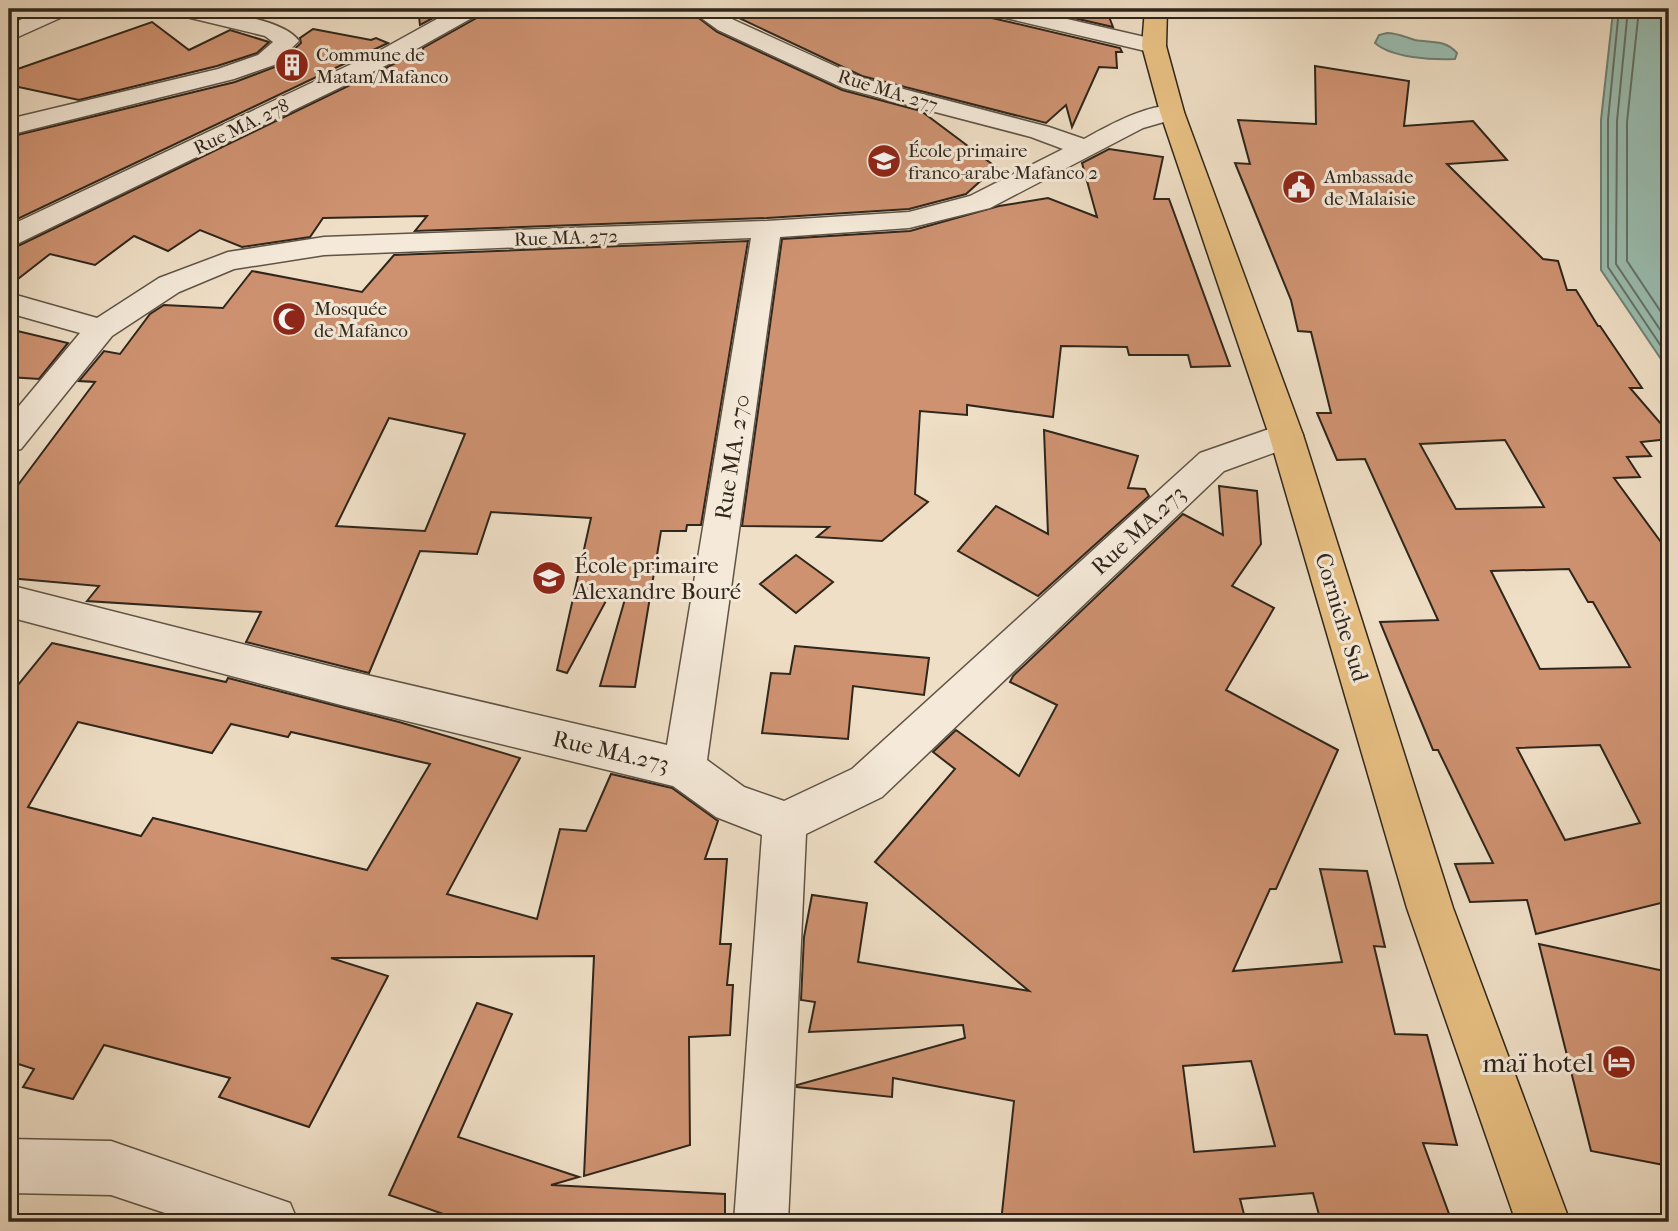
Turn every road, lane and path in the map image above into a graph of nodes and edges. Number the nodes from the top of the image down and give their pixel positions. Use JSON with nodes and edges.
{"nodes":[{"id":1,"x":61,"y":9,"type":"edge"},
{"id":2,"x":182,"y":9,"type":"edge"},
{"id":3,"x":471,"y":9,"type":"edge"},
{"id":4,"x":699,"y":9,"type":"edge"},
{"id":5,"x":997,"y":9,"type":"edge"},
{"id":6,"x":1156,"y":9,"type":"edge"},
{"id":7,"x":9,"y":34,"type":"edge"},
{"id":8,"x":1154,"y":46,"type":"junction"},
{"id":9,"x":1172,"y":112,"type":"junction"},
{"id":10,"x":9,"y":127,"type":"edge"},
{"id":11,"x":1085,"y":148,"type":"junction"},
{"id":12,"x":767,"y":229,"type":"junction"},
{"id":13,"x":9,"y":237,"type":"edge"},
{"id":14,"x":9,"y":303,"type":"edge"},
{"id":15,"x":101,"y":329,"type":"junction"},
{"id":16,"x":1286,"y":435,"type":"junction"},
{"id":17,"x":9,"y":440,"type":"edge"},
{"id":18,"x":9,"y":601,"type":"edge"},
{"id":19,"x":684,"y":769,"type":"junction"},
{"id":20,"x":786,"y":822,"type":"junction"},
{"id":21,"x":9,"y":1166,"type":"edge"},
{"id":22,"x":271,"y":1222,"type":"edge"},
{"id":23,"x":761,"y":1222,"type":"edge"},
{"id":24,"x":1543,"y":1222,"type":"edge"}],
"edges":[{"from":1,"to":7,"type":"street"},
{"from":2,"to":10,"type":"street"},
{"from":3,"to":13,"type":"street","name":"Rue MA. 278"},
{"from":4,"to":11,"type":"street","name":"Rue MA. 277"},
{"from":5,"to":8,"type":"street"},
{"from":6,"to":8,"type":"main road","name":"Corniche Sud"},
{"from":8,"to":9,"type":"main road","name":"Corniche Sud"},
{"from":9,"to":11,"type":"street","name":"Rue MA. 272"},
{"from":9,"to":16,"type":"main road","name":"Corniche Sud"},
{"from":11,"to":12,"type":"street","name":"Rue MA. 272"},
{"from":12,"to":15,"type":"street","name":"Rue MA. 272"},
{"from":12,"to":19,"type":"street","name":"Rue MA. 270"},
{"from":14,"to":15,"type":"street"},
{"from":15,"to":17,"type":"street","name":"Rue MA. 272"},
{"from":16,"to":20,"type":"street","name":"Rue MA.273"},
{"from":16,"to":24,"type":"main road","name":"Corniche Sud"},
{"from":18,"to":19,"type":"street","name":"Rue MA.273"},
{"from":19,"to":20,"type":"street","name":"Rue MA.273"},
{"from":20,"to":23,"type":"street"},
{"from":21,"to":22,"type":"street"}]}
